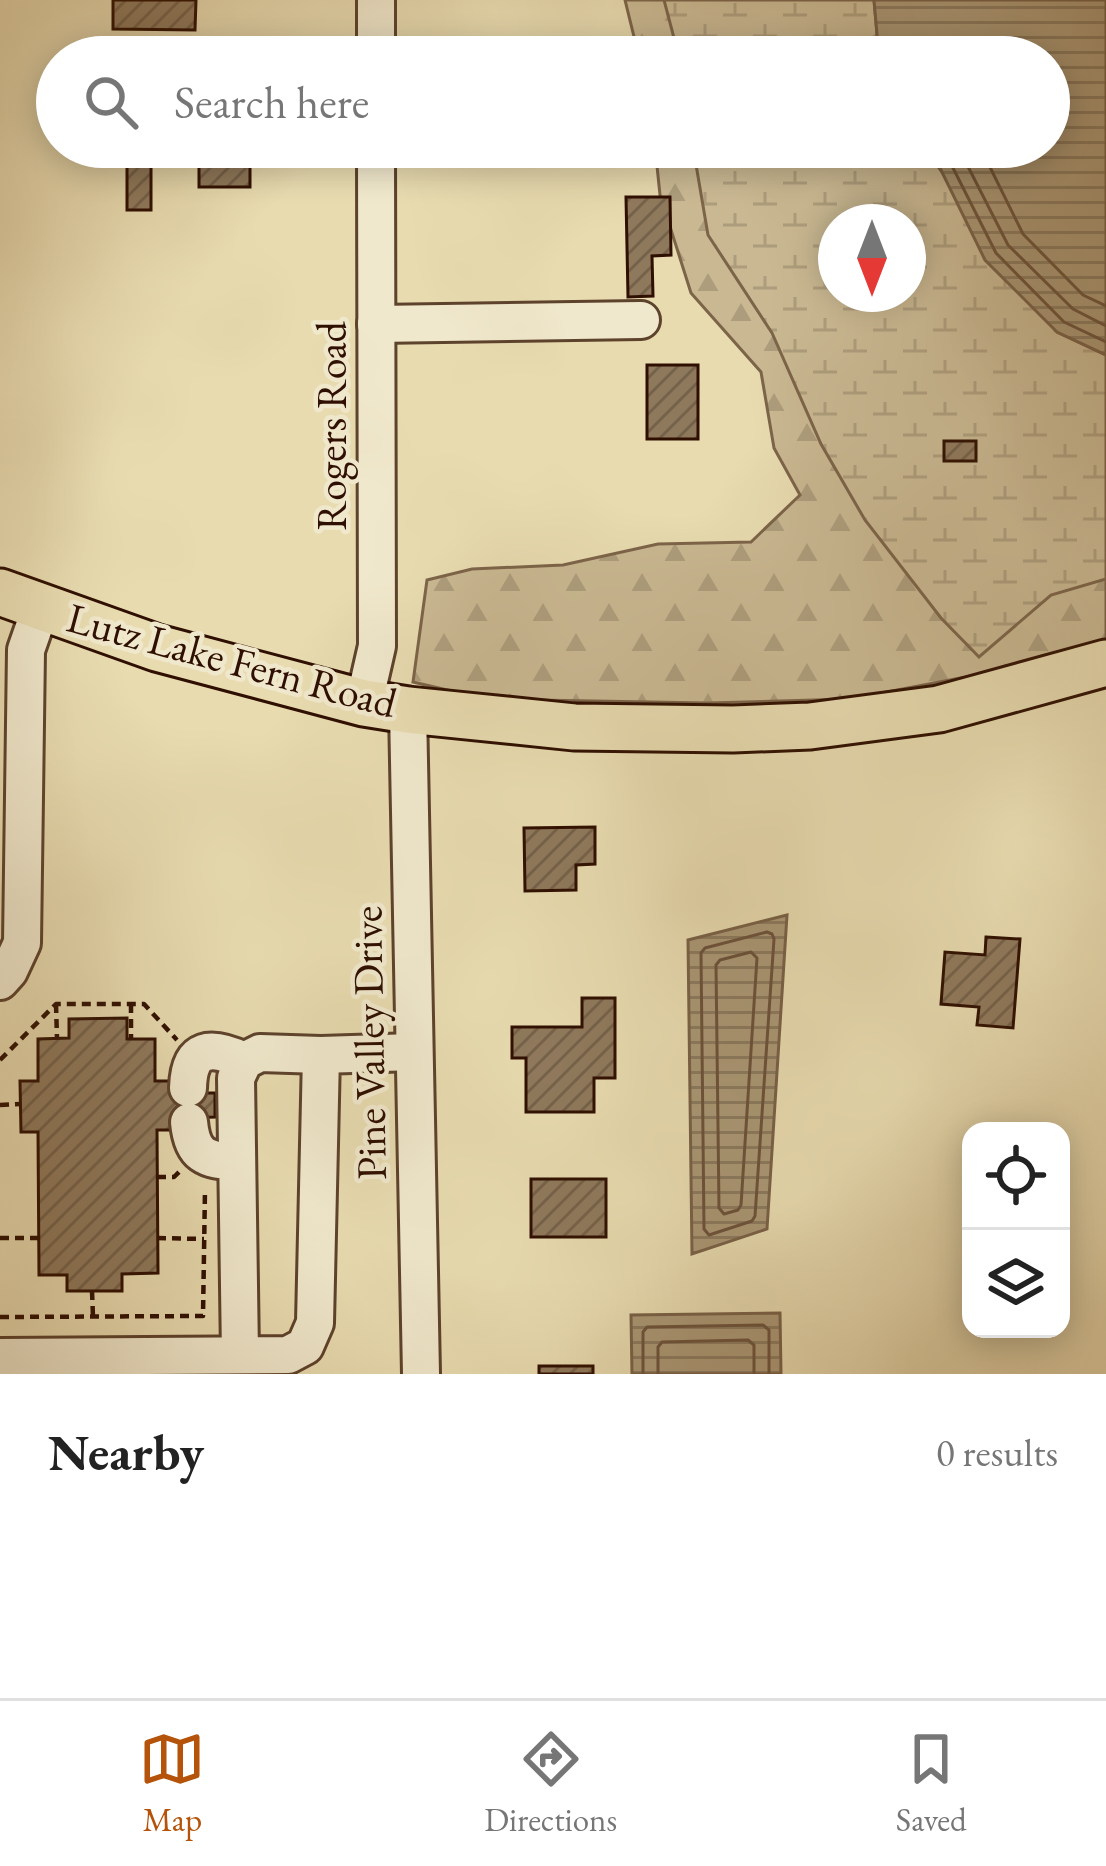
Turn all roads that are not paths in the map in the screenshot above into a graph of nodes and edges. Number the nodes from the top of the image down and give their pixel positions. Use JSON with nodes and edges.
{"nodes":[{"id":1,"x":376,"y":0,"type":"edge"},
{"id":2,"x":376,"y":36,"type":"edge"},
{"id":3,"x":376,"y":168,"type":"edge"},
{"id":4,"x":641,"y":320,"type":"dead end"},
{"id":5,"x":376,"y":324,"type":"junction"},
{"id":6,"x":21,"y":600,"type":"edge"},
{"id":7,"x":1106,"y":663,"type":"edge"},
{"id":8,"x":386,"y":706,"type":"junction"},
{"id":9,"x":0,"y":981,"type":"edge"},
{"id":10,"x":414,"y":1052,"type":"junction"},
{"id":11,"x":322,"y":1055,"type":"junction"},
{"id":12,"x":244,"y":1061,"type":"junction"},
{"id":13,"x":221,"y":1167,"type":"junction"},
{"id":14,"x":240,"y":1355,"type":"junction"},
{"id":15,"x":0,"y":1357,"type":"edge"},
{"id":16,"x":421,"y":1374,"type":"edge"}],
"edges":[{"from":1,"to":2,"type":"street"},
{"from":3,"to":5,"type":"street","name":"Rogers Road"},
{"from":4,"to":5,"type":"street"},
{"from":5,"to":8,"type":"street","name":"Rogers Road"},
{"from":6,"to":8,"type":"main road","name":"Lutz Lake Fern Road"},
{"from":6,"to":9,"type":"street"},
{"from":7,"to":8,"type":"main road","name":"Lutz Lake Fern Road"},
{"from":8,"to":10,"type":"street","name":"Pine Valley Drive"},
{"from":10,"to":11,"type":"street"},
{"from":10,"to":16,"type":"street","name":"Pine Valley Drive"},
{"from":11,"to":12,"type":"street"},
{"from":11,"to":14,"type":"street"},
{"from":12,"to":13,"type":"street"},
{"from":12,"to":13,"type":"street"},
{"from":13,"to":14,"type":"street"},
{"from":14,"to":15,"type":"street"}]}
